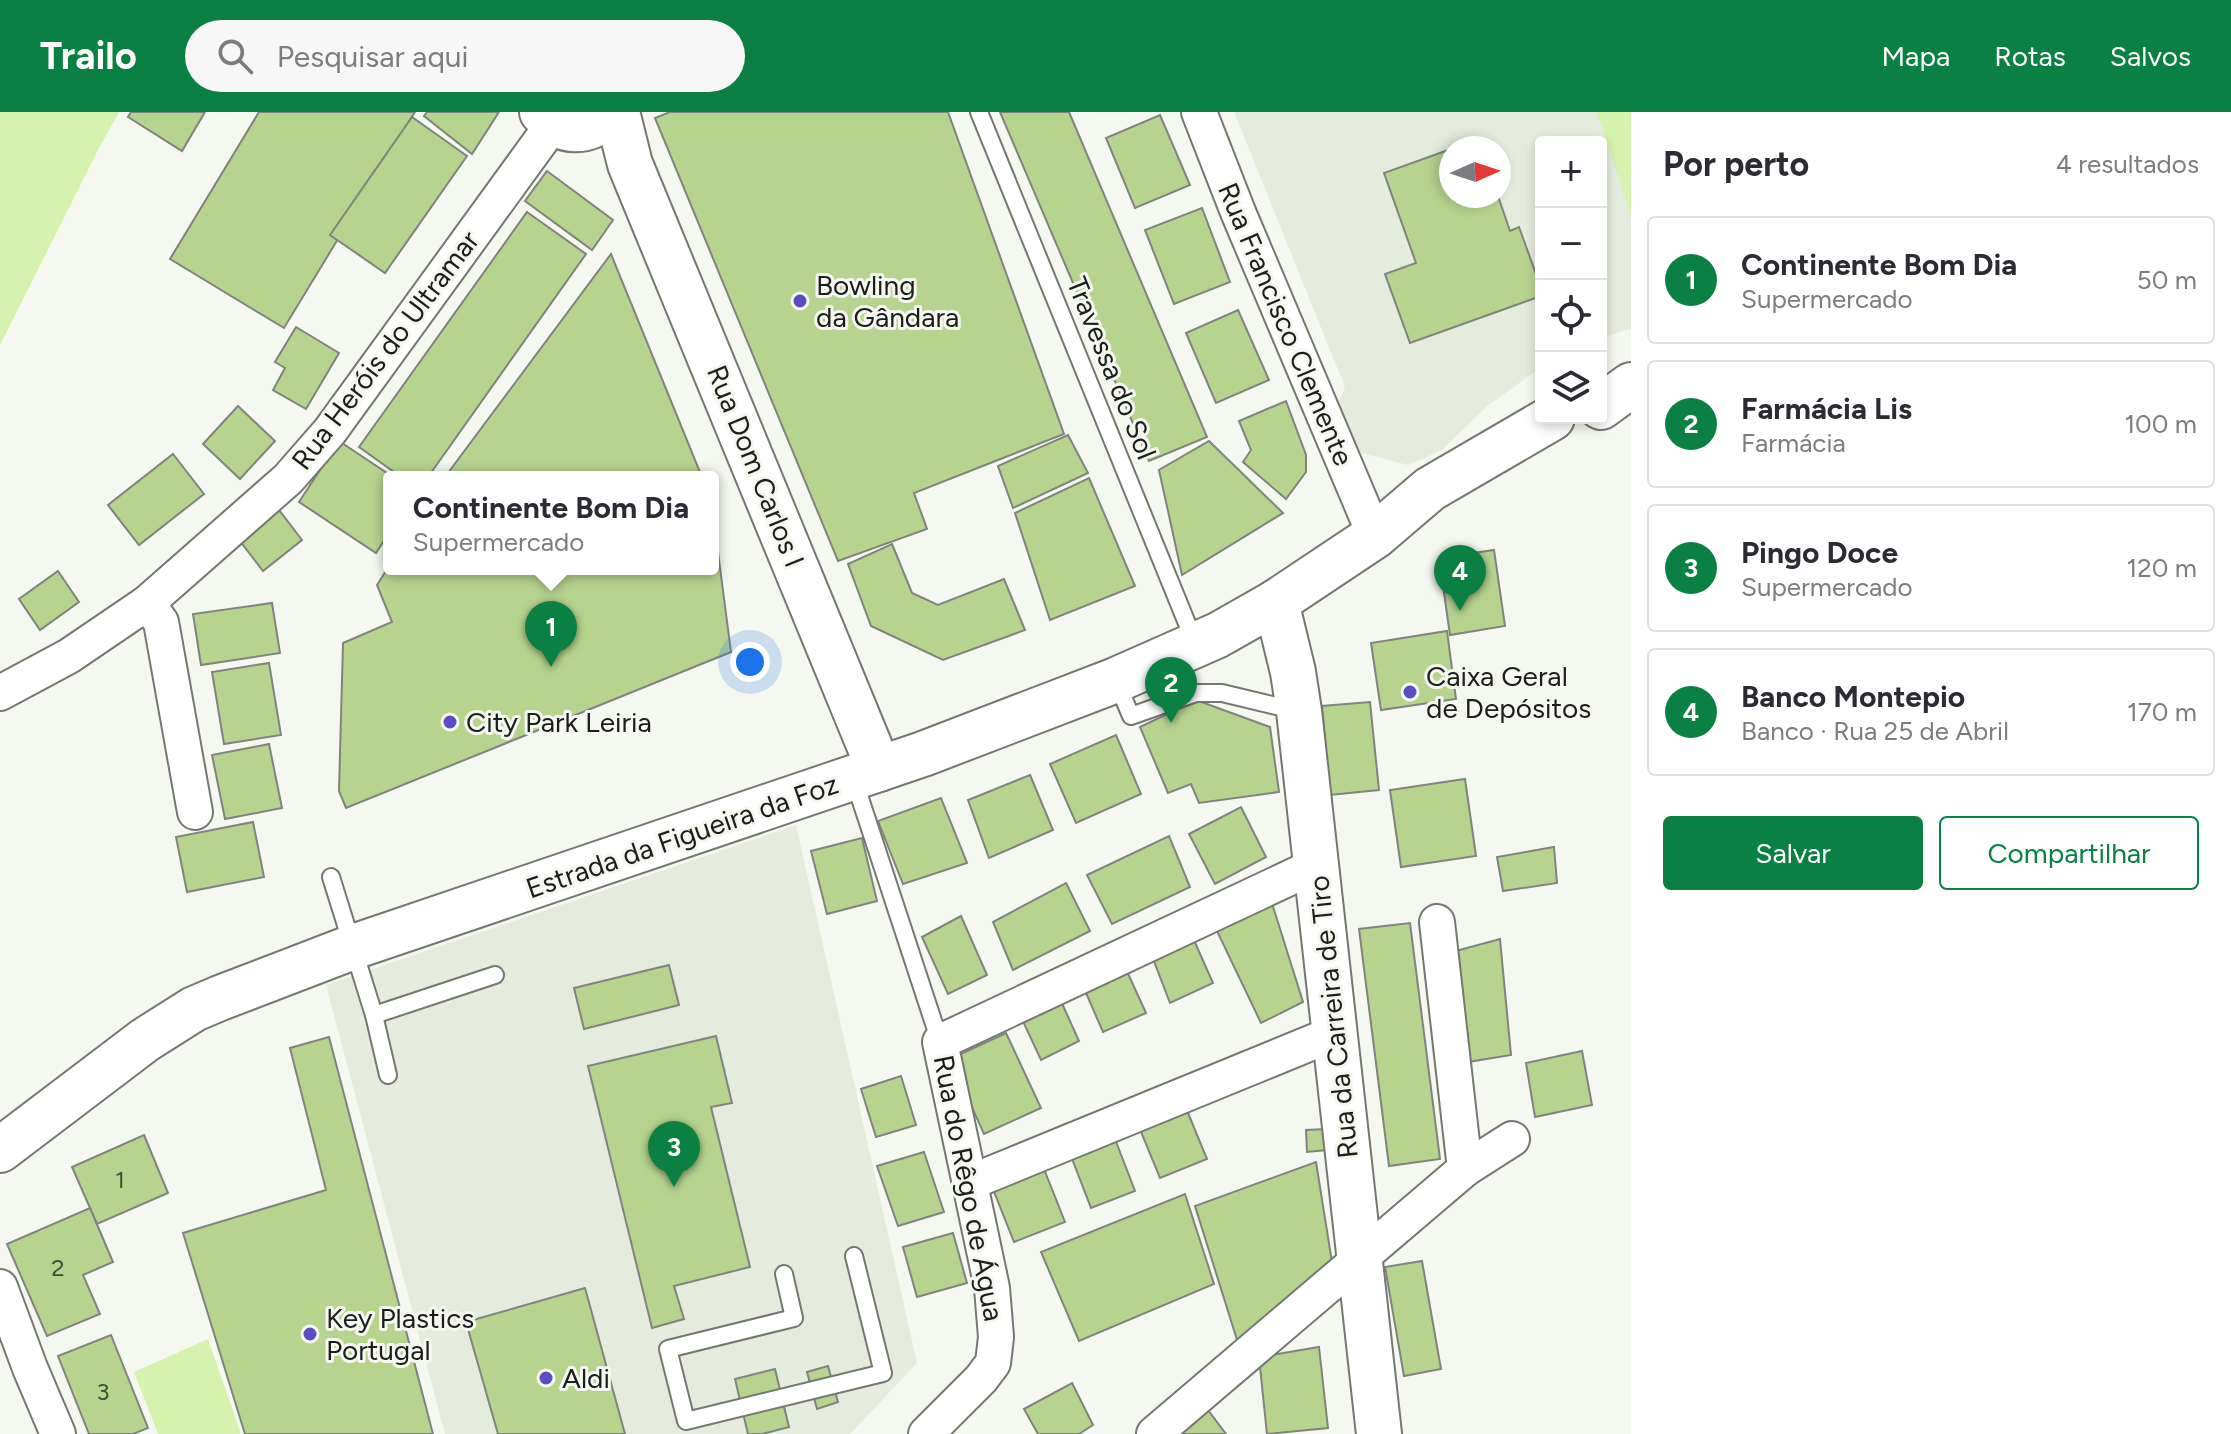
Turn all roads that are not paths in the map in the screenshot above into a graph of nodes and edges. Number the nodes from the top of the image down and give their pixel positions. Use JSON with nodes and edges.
{"nodes":[{"id":1,"x":979,"y":112,"type":"edge"},
{"id":2,"x":1199,"y":112,"type":"edge"},
{"id":3,"x":582,"y":118,"type":"edge"},
{"id":4,"x":1631,"y":382,"type":"edge"},
{"id":5,"x":1607,"y":387,"type":"edge"},
{"id":6,"x":1607,"y":402,"type":"edge"},
{"id":7,"x":1542,"y":424,"type":"edge"},
{"id":8,"x":1574,"y":424,"type":"edge"},
{"id":9,"x":1375,"y":536,"type":"junction"},
{"id":10,"x":1276,"y":602,"type":"junction"},
{"id":11,"x":147,"y":603,"type":"junction"},
{"id":12,"x":1196,"y":644,"type":"junction"},
{"id":13,"x":1116,"y":680,"type":"junction"},
{"id":14,"x":0,"y":693,"type":"edge"},
{"id":15,"x":1299,"y":711,"type":"junction"},
{"id":16,"x":866,"y":774,"type":"junction"},
{"id":17,"x":195,"y":812,"type":"dead end"},
{"id":18,"x":1317,"y":865,"type":"junction"},
{"id":19,"x":331,"y":877,"type":"dead end"},
{"id":20,"x":1437,"y":922,"type":"dead end"},
{"id":21,"x":353,"y":947,"type":"junction"},
{"id":22,"x":495,"y":975,"type":"dead end"},
{"id":23,"x":374,"y":1015,"type":"junction"},
{"id":24,"x":1335,"y":1033,"type":"junction"},
{"id":25,"x":940,"y":1042,"type":"junction"},
{"id":26,"x":388,"y":1075,"type":"dead end"},
{"id":27,"x":1512,"y":1139,"type":"dead end"},
{"id":28,"x":0,"y":1150,"type":"edge"},
{"id":29,"x":1465,"y":1169,"type":"junction"},
{"id":30,"x":971,"y":1182,"type":"junction"},
{"id":31,"x":854,"y":1256,"type":"dead end"},
{"id":32,"x":1360,"y":1258,"type":"junction"},
{"id":33,"x":784,"y":1274,"type":"dead end"},
{"id":34,"x":0,"y":1287,"type":"edge"},
{"id":35,"x":58,"y":1434,"type":"edge"},
{"id":36,"x":926,"y":1434,"type":"edge"},
{"id":37,"x":1154,"y":1434,"type":"edge"},
{"id":38,"x":1379,"y":1434,"type":"edge"}],
"edges":[{"from":1,"to":12,"type":"lane","name":"Travessa do Sol"},
{"from":2,"to":9,"type":"street","name":"Rua Francisco Clemente"},
{"from":3,"to":11,"type":"street","name":"Rua Heróis do Ultramar"},
{"from":3,"to":16,"type":"main road","name":"Rua Dom Carlos I"},
{"from":4,"to":5,"type":"main road"},
{"from":4,"to":6,"type":"main road"},
{"from":7,"to":9,"type":"main road"},
{"from":8,"to":9,"type":"main road"},
{"from":9,"to":10,"type":"main road","name":"Estrada da Figueira da Foz"},
{"from":10,"to":12,"type":"main road","name":"Estrada da Figueira da Foz"},
{"from":10,"to":15,"type":"main road","name":"Rua da Carreira de Tiro"},
{"from":11,"to":14,"type":"street","name":"Rua Heróis do Ultramar"},
{"from":11,"to":17,"type":"street"},
{"from":12,"to":13,"type":"main road","name":"Estrada da Figueira da Foz"},
{"from":13,"to":15,"type":"lane"},
{"from":13,"to":16,"type":"main road","name":"Estrada da Figueira da Foz"},
{"from":15,"to":18,"type":"main road","name":"Rua da Carreira de Tiro"},
{"from":16,"to":21,"type":"main road","name":"Estrada da Figueira da Foz"},
{"from":16,"to":25,"type":"lane"},
{"from":18,"to":24,"type":"main road","name":"Rua da Carreira de Tiro"},
{"from":18,"to":25,"type":"street","name":"Rua do Rêgo de Água"},
{"from":19,"to":21,"type":"lane"},
{"from":20,"to":29,"type":"street"},
{"from":21,"to":23,"type":"lane"},
{"from":21,"to":28,"type":"main road","name":"Estrada da Figueira da Foz"},
{"from":22,"to":23,"type":"lane"},
{"from":23,"to":26,"type":"lane"},
{"from":24,"to":30,"type":"street"},
{"from":24,"to":32,"type":"main road","name":"Rua da Carreira de Tiro"},
{"from":25,"to":30,"type":"street","name":"Rua do Rêgo de Água"},
{"from":27,"to":29,"type":"street"},
{"from":29,"to":32,"type":"street"},
{"from":30,"to":36,"type":"street","name":"Rua do Rêgo de Água"},
{"from":31,"to":33,"type":"lane"},
{"from":32,"to":37,"type":"street"},
{"from":32,"to":38,"type":"main road","name":"Rua da Carreira de Tiro"},
{"from":34,"to":35,"type":"street"}]}
